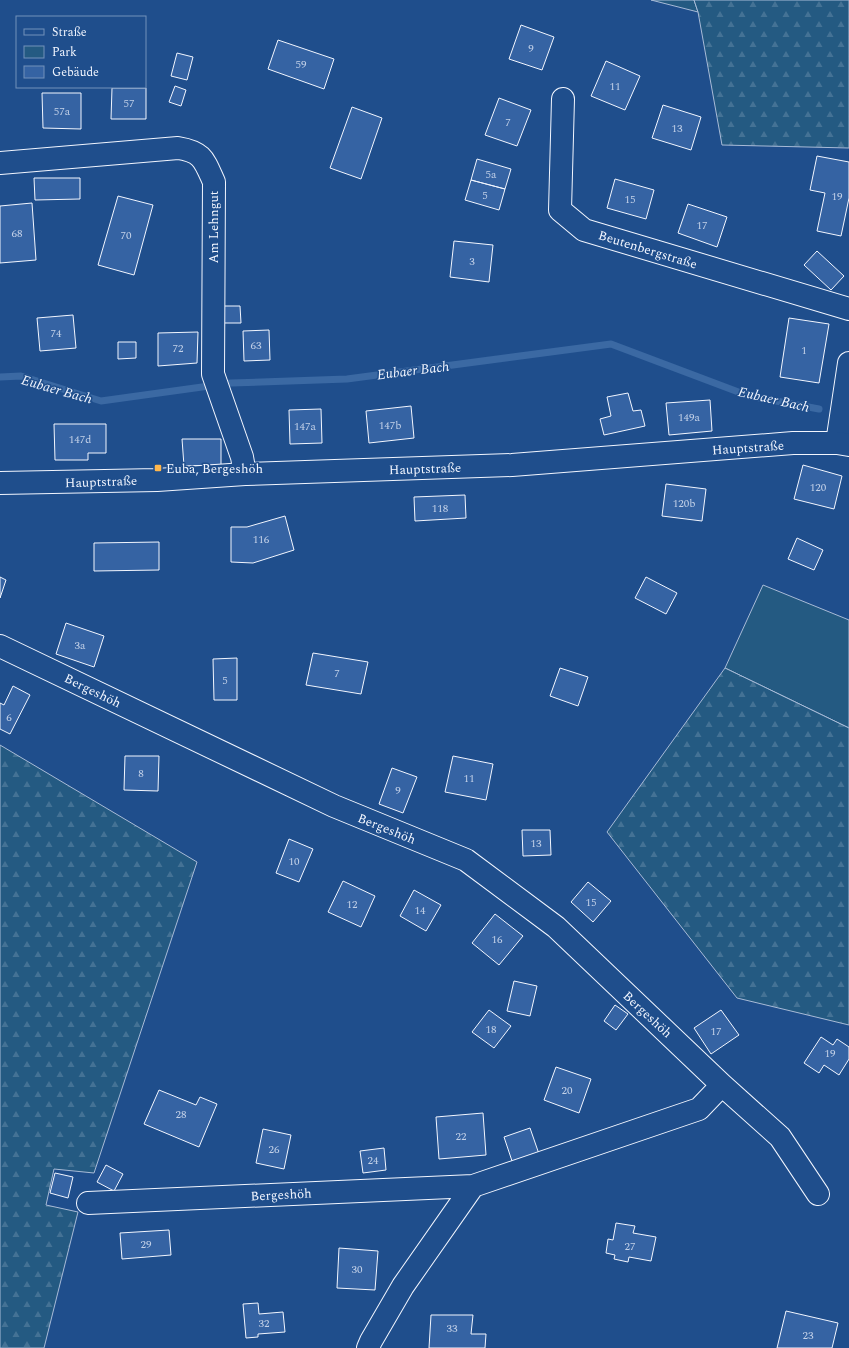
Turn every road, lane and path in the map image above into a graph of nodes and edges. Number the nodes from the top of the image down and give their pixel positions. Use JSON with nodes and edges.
{"nodes":[{"id":1,"x":563,"y":99,"type":"dead end"},
{"id":2,"x":0,"y":163,"type":"edge"},
{"id":3,"x":849,"y":309,"type":"edge"},
{"id":4,"x":849,"y":363,"type":"edge"},
{"id":5,"x":843,"y":444,"type":"edge"},
{"id":6,"x":245,"y":474,"type":"junction"},
{"id":7,"x":0,"y":483,"type":"edge"},
{"id":8,"x":0,"y":646,"type":"edge"},
{"id":9,"x":722,"y":1085,"type":"junction"},
{"id":10,"x":473,"y":1186,"type":"junction"},
{"id":11,"x":818,"y":1194,"type":"dead end"},
{"id":12,"x":88,"y":1203,"type":"dead end"},
{"id":13,"x":368,"y":1348,"type":"edge"}],
"edges":[{"from":1,"to":3,"type":"street","name":"Beutenbergstraße"},
{"from":2,"to":6,"type":"street","name":"Am Lehngut"},
{"from":4,"to":5,"type":"street"},
{"from":5,"to":6,"type":"street","name":"Hauptstraße"},
{"from":6,"to":7,"type":"street","name":"Hauptstraße"},
{"from":8,"to":9,"type":"street","name":"Bergeshöh"},
{"from":9,"to":10,"type":"street","name":"Bergeshöh"},
{"from":9,"to":11,"type":"street","name":"Bergeshöh"},
{"from":10,"to":12,"type":"street","name":"Bergeshöh"},
{"from":10,"to":13,"type":"street"}]}
